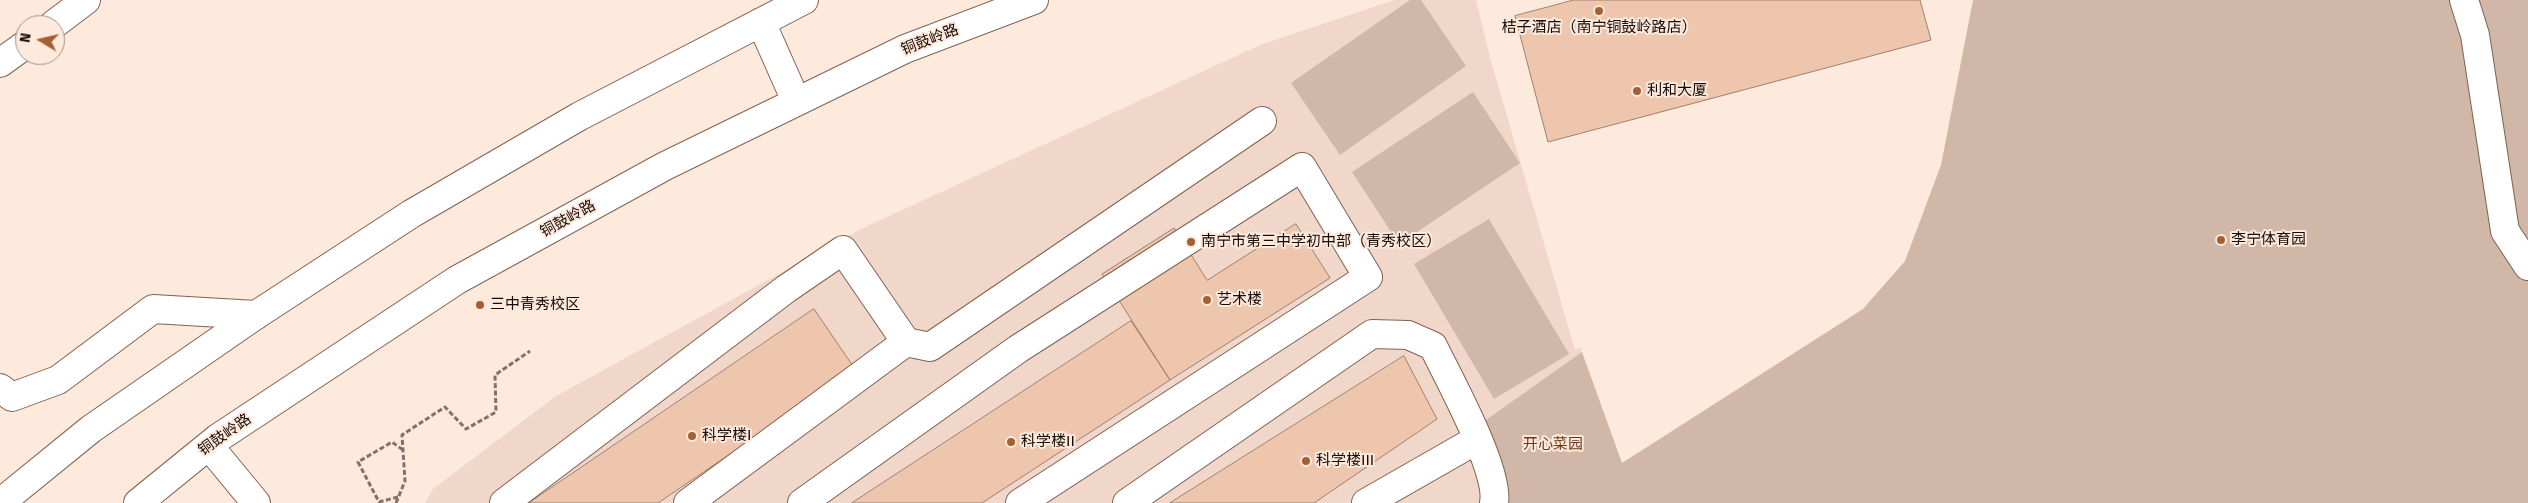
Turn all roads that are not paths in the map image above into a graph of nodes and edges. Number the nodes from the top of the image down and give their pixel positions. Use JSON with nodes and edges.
{"nodes":[{"id":1,"x":86,"y":0,"type":"edge"},
{"id":2,"x":804,"y":0,"type":"edge"},
{"id":3,"x":1034,"y":0,"type":"edge"},
{"id":4,"x":2464,"y":0,"type":"edge"},
{"id":5,"x":65,"y":16,"type":"edge"},
{"id":6,"x":761,"y":22,"type":"junction"},
{"id":7,"x":15,"y":52,"type":"edge"},
{"id":8,"x":0,"y":63,"type":"edge"},
{"id":9,"x":796,"y":101,"type":"junction"},
{"id":10,"x":1262,"y":121,"type":"dead end"},
{"id":11,"x":2528,"y":266,"type":"edge"},
{"id":12,"x":256,"y":315,"type":"junction"},
{"id":13,"x":906,"y":342,"type":"junction"},
{"id":14,"x":0,"y":388,"type":"edge"},
{"id":15,"x":1478,"y":439,"type":"junction"},
{"id":16,"x":209,"y":446,"type":"junction"},
{"id":17,"x":0,"y":503,"type":"edge"},
{"id":18,"x":138,"y":503,"type":"edge"},
{"id":19,"x":256,"y":503,"type":"edge"},
{"id":20,"x":504,"y":503,"type":"edge"},
{"id":21,"x":688,"y":503,"type":"edge"},
{"id":22,"x":802,"y":503,"type":"edge"},
{"id":23,"x":1020,"y":503,"type":"edge"},
{"id":24,"x":1127,"y":503,"type":"edge"},
{"id":25,"x":1366,"y":503,"type":"edge"},
{"id":26,"x":1494,"y":503,"type":"edge"}],
"edges":[{"from":1,"to":5,"type":"main road"},
{"from":2,"to":6,"type":"main road"},
{"from":3,"to":9,"type":"main road","name":"铜鼓岭路"},
{"from":4,"to":11,"type":"main road"},
{"from":6,"to":9,"type":"main road"},
{"from":6,"to":12,"type":"main road"},
{"from":7,"to":8,"type":"main road"},
{"from":9,"to":16,"type":"main road","name":"铜鼓岭路"},
{"from":10,"to":13,"type":"main road"},
{"from":12,"to":14,"type":"main road"},
{"from":12,"to":17,"type":"main road"},
{"from":13,"to":20,"type":"main road"},
{"from":13,"to":21,"type":"main road"},
{"from":15,"to":24,"type":"main road"},
{"from":15,"to":25,"type":"main road"},
{"from":15,"to":26,"type":"main road"},
{"from":16,"to":18,"type":"main road","name":"铜鼓岭路"},
{"from":16,"to":19,"type":"main road"},
{"from":22,"to":23,"type":"main road"}]}
